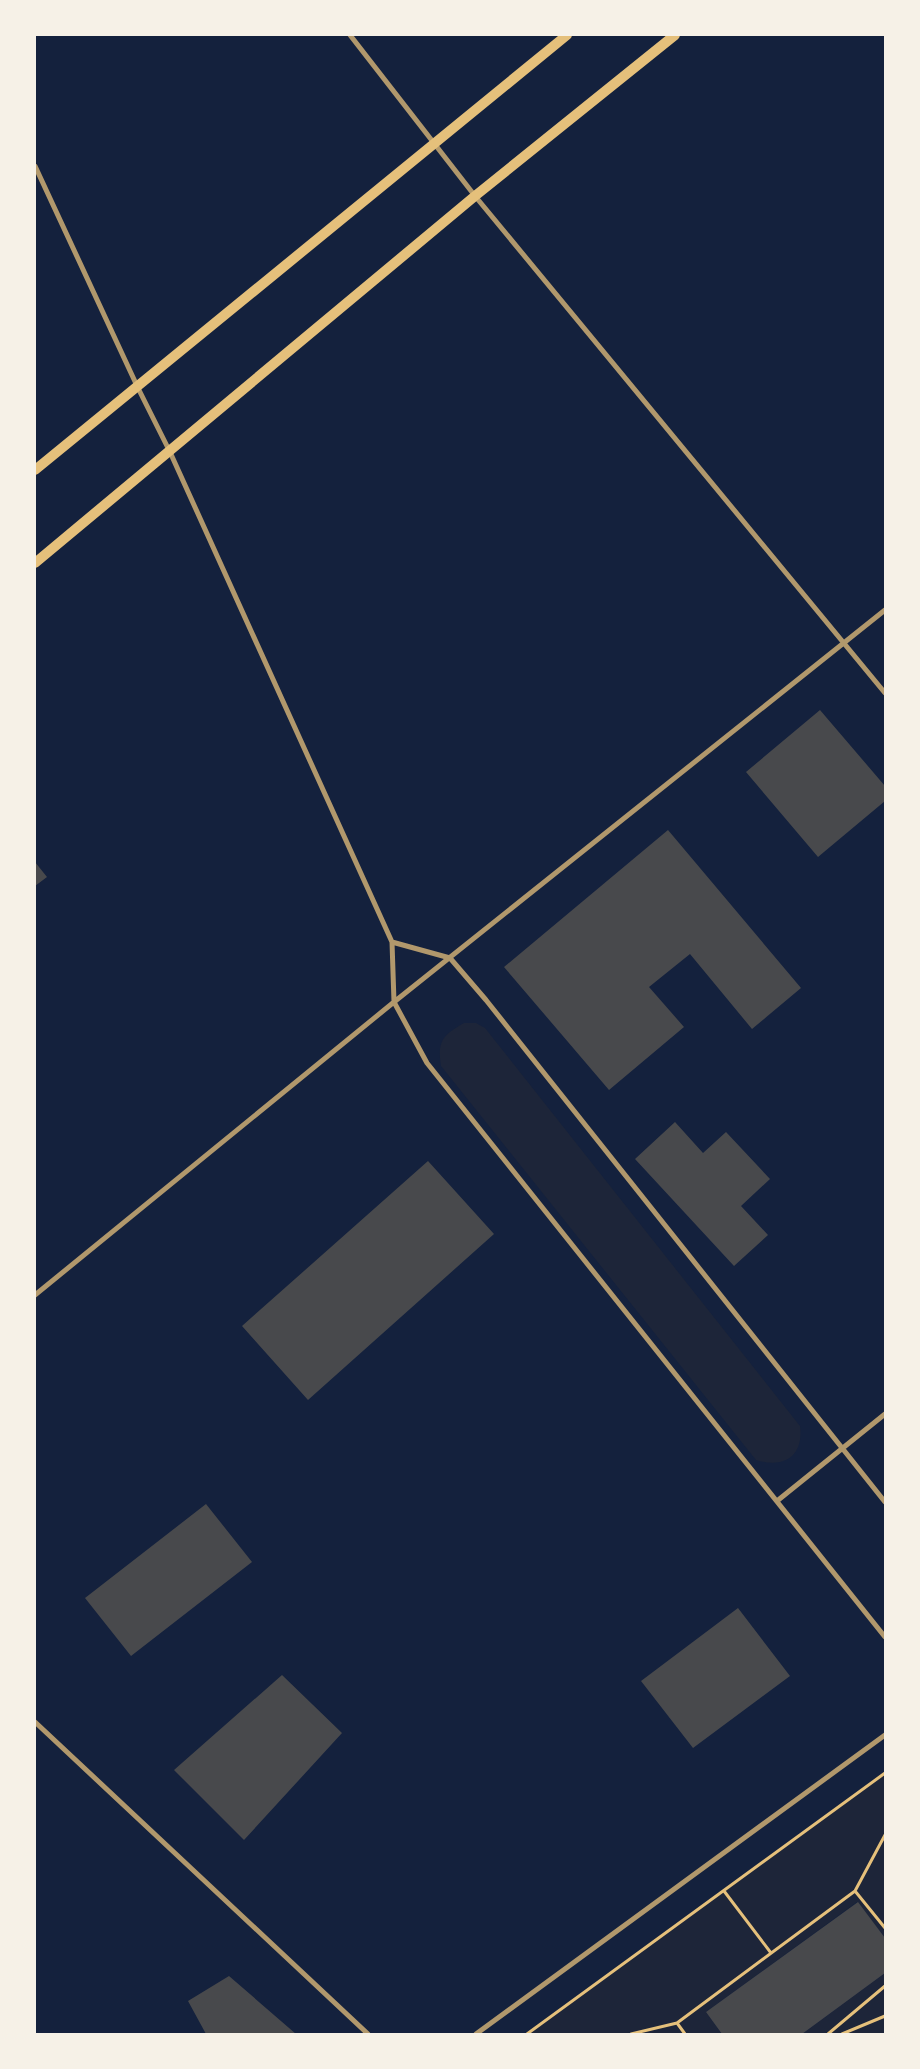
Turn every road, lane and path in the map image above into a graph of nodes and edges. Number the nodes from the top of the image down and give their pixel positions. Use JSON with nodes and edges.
{"nodes":[{"id":1,"x":350,"y":35,"type":"edge"},
{"id":2,"x":567,"y":35,"type":"edge"},
{"id":3,"x":675,"y":35,"type":"edge"},
{"id":4,"x":435,"y":143,"type":"junction"},
{"id":5,"x":35,"y":166,"type":"edge"},
{"id":6,"x":475,"y":196,"type":"junction"},
{"id":7,"x":138,"y":388,"type":"junction"},
{"id":8,"x":170,"y":452,"type":"junction"},
{"id":9,"x":35,"y":470,"type":"edge"},
{"id":10,"x":35,"y":563,"type":"edge"},
{"id":11,"x":885,"y":610,"type":"edge"},
{"id":12,"x":844,"y":643,"type":"junction"},
{"id":13,"x":885,"y":693,"type":"edge"},
{"id":14,"x":392,"y":942,"type":"junction"},
{"id":15,"x":450,"y":958,"type":"junction"},
{"id":16,"x":394,"y":1002,"type":"junction"},
{"id":17,"x":35,"y":1295,"type":"edge"},
{"id":18,"x":885,"y":1414,"type":"edge"},
{"id":19,"x":843,"y":1448,"type":"junction"},
{"id":20,"x":777,"y":1501,"type":"junction"},
{"id":21,"x":885,"y":1502,"type":"edge"},
{"id":22,"x":885,"y":1637,"type":"edge"},
{"id":23,"x":35,"y":1722,"type":"edge"},
{"id":24,"x":885,"y":1735,"type":"edge"},
{"id":25,"x":885,"y":1773,"type":"edge"},
{"id":26,"x":885,"y":1835,"type":"edge"},
{"id":27,"x":724,"y":1891,"type":"junction"},
{"id":28,"x":855,"y":1891,"type":"junction"},
{"id":29,"x":885,"y":1928,"type":"edge"},
{"id":30,"x":771,"y":1953,"type":"junction"},
{"id":31,"x":885,"y":1986,"type":"edge"},
{"id":32,"x":885,"y":2016,"type":"edge"},
{"id":33,"x":677,"y":2023,"type":"junction"},
{"id":34,"x":368,"y":2034,"type":"edge"},
{"id":35,"x":476,"y":2034,"type":"edge"},
{"id":36,"x":527,"y":2034,"type":"edge"},
{"id":37,"x":631,"y":2034,"type":"edge"},
{"id":38,"x":686,"y":2034,"type":"edge"},
{"id":39,"x":828,"y":2034,"type":"edge"},
{"id":40,"x":842,"y":2034,"type":"edge"}],
"edges":[{"from":1,"to":4,"type":"street"},
{"from":2,"to":4,"type":"main road"},
{"from":3,"to":6,"type":"main road"},
{"from":4,"to":6,"type":"street"},
{"from":4,"to":7,"type":"main road"},
{"from":5,"to":7,"type":"street"},
{"from":6,"to":8,"type":"main road"},
{"from":6,"to":12,"type":"street"},
{"from":7,"to":8,"type":"street"},
{"from":7,"to":9,"type":"main road"},
{"from":8,"to":10,"type":"main road"},
{"from":8,"to":14,"type":"street"},
{"from":11,"to":12,"type":"street"},
{"from":12,"to":13,"type":"street"},
{"from":12,"to":15,"type":"street"},
{"from":14,"to":15,"type":"street"},
{"from":14,"to":16,"type":"street"},
{"from":15,"to":16,"type":"street"},
{"from":15,"to":19,"type":"street"},
{"from":16,"to":17,"type":"street"},
{"from":16,"to":20,"type":"street"},
{"from":18,"to":19,"type":"street"},
{"from":19,"to":20,"type":"street"},
{"from":19,"to":21,"type":"street"},
{"from":20,"to":22,"type":"street"},
{"from":23,"to":34,"type":"street"},
{"from":24,"to":35,"type":"street"},
{"from":25,"to":27,"type":"path"},
{"from":26,"to":28,"type":"path"},
{"from":27,"to":30,"type":"path"},
{"from":27,"to":36,"type":"path"},
{"from":28,"to":29,"type":"path"},
{"from":28,"to":30,"type":"path"},
{"from":30,"to":33,"type":"path"},
{"from":31,"to":39,"type":"path"},
{"from":32,"to":40,"type":"path"},
{"from":33,"to":37,"type":"path"},
{"from":33,"to":38,"type":"path"}]}
